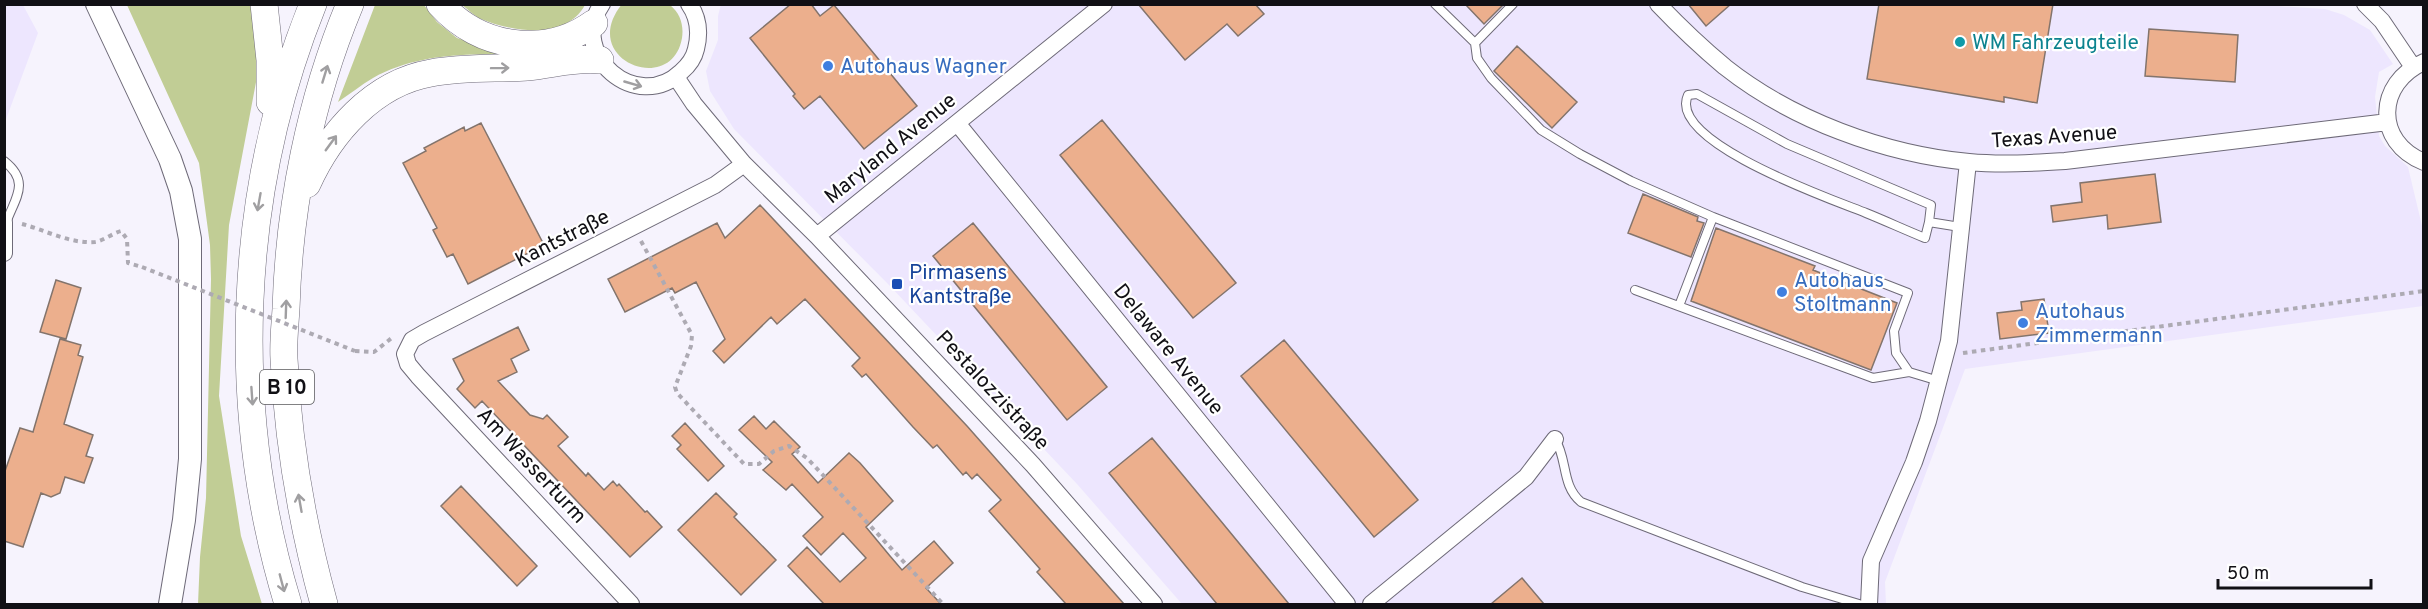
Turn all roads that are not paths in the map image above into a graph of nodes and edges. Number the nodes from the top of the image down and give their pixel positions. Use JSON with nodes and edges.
{"nodes":[{"id":1,"x":97,"y":4,"type":"edge"},
{"id":2,"x":264,"y":4,"type":"edge"},
{"id":3,"x":313,"y":4,"type":"edge"},
{"id":4,"x":350,"y":4,"type":"edge"},
{"id":5,"x":440,"y":4,"type":"edge"},
{"id":6,"x":689,"y":4,"type":"edge"},
{"id":7,"x":1104,"y":4,"type":"edge"},
{"id":8,"x":1434,"y":4,"type":"edge"},
{"id":9,"x":1513,"y":4,"type":"edge"},
{"id":10,"x":1658,"y":4,"type":"edge"},
{"id":11,"x":2365,"y":4,"type":"edge"},
{"id":12,"x":598,"y":14,"type":"edge"},
{"id":13,"x":1475,"y":43,"type":"junction"},
{"id":14,"x":600,"y":60,"type":"junction"},
{"id":15,"x":2418,"y":64,"type":"edge"},
{"id":16,"x":676,"y":77,"type":"junction"},
{"id":17,"x":2388,"y":122,"type":"junction"},
{"id":18,"x":957,"y":123,"type":"junction"},
{"id":19,"x":269,"y":144,"type":"junction"},
{"id":20,"x":4,"y":161,"type":"edge"},
{"id":21,"x":1968,"y":162,"type":"junction"},
{"id":22,"x":2424,"y":162,"type":"edge"},
{"id":23,"x":744,"y":164,"type":"junction"},
{"id":24,"x":294,"y":213,"type":"junction"},
{"id":25,"x":1713,"y":217,"type":"junction"},
{"id":26,"x":5,"y":222,"type":"edge"},
{"id":27,"x":1929,"y":222,"type":"junction"},
{"id":28,"x":1960,"y":227,"type":"junction"},
{"id":29,"x":817,"y":236,"type":"junction"},
{"id":30,"x":4,"y":253,"type":"edge"},
{"id":31,"x":1635,"y":290,"type":"dead end"},
{"id":32,"x":1679,"y":306,"type":"junction"},
{"id":33,"x":409,"y":347,"type":"joint"},
{"id":34,"x":1909,"y":372,"type":"junction"},
{"id":35,"x":1940,"y":381,"type":"junction"},
{"id":36,"x":1556,"y":439,"type":"joint"},
{"id":37,"x":170,"y":604,"type":"edge"},
{"id":38,"x":288,"y":604,"type":"edge"},
{"id":39,"x":324,"y":604,"type":"edge"},
{"id":40,"x":631,"y":604,"type":"edge"},
{"id":41,"x":1154,"y":604,"type":"edge"},
{"id":42,"x":1347,"y":604,"type":"edge"},
{"id":43,"x":1371,"y":604,"type":"edge"},
{"id":44,"x":1859,"y":604,"type":"edge"},
{"id":45,"x":1869,"y":604,"type":"edge"}],
"edges":[{"from":1,"to":37,"type":"main road"},
{"from":2,"to":19,"type":"highway"},
{"from":3,"to":19,"type":"highway","number":"B 10"},
{"from":24,"to":4,"type":"highway","number":"B 10","one_way":true},
{"from":5,"to":12,"type":"highway"},
{"from":6,"to":16,"type":"street"},
{"from":7,"to":18,"type":"street","name":"Maryland Avenue"},
{"from":8,"to":13,"type":"lane"},
{"from":9,"to":13,"type":"lane"},
{"from":10,"to":21,"type":"street","name":"Texas Avenue"},
{"from":11,"to":15,"type":"street"},
{"from":12,"to":14,"type":"street"},
{"from":13,"to":25,"type":"lane"},
{"from":14,"to":16,"type":"street","one_way":true},
{"from":24,"to":14,"type":"highway","one_way":true},
{"from":15,"to":17,"type":"street"},
{"from":16,"to":23,"type":"street","name":"Pestalozzistraße"},
{"from":17,"to":21,"type":"street","name":"Texas Avenue"},
{"from":17,"to":22,"type":"street"},
{"from":18,"to":29,"type":"street","name":"Maryland Avenue"},
{"from":18,"to":42,"type":"street","name":"Delaware Avenue"},
{"from":19,"to":38,"type":"highway","number":"B 10","one_way":true},
{"from":20,"to":26,"type":"lane"},
{"from":21,"to":28,"type":"street"},
{"from":23,"to":29,"type":"street","name":"Pestalozzistraße"},
{"from":23,"to":33,"type":"street","name":"Kantstraße"},
{"from":39,"to":24,"type":"highway","number":"B 10","one_way":true},
{"from":25,"to":32,"type":"lane"},
{"from":25,"to":34,"type":"lane"},
{"from":26,"to":30,"type":"street"},
{"from":27,"to":27,"type":"lane"},
{"from":27,"to":28,"type":"lane"},
{"from":28,"to":35,"type":"street"},
{"from":29,"to":41,"type":"street","name":"Pestalozzistraße"},
{"from":31,"to":32,"type":"lane"},
{"from":32,"to":34,"type":"lane"},
{"from":33,"to":40,"type":"street","name":"Am Wasserturm"},
{"from":34,"to":35,"type":"lane"},
{"from":35,"to":45,"type":"street"},
{"from":36,"to":43,"type":"street"},
{"from":36,"to":44,"type":"lane"}]}
